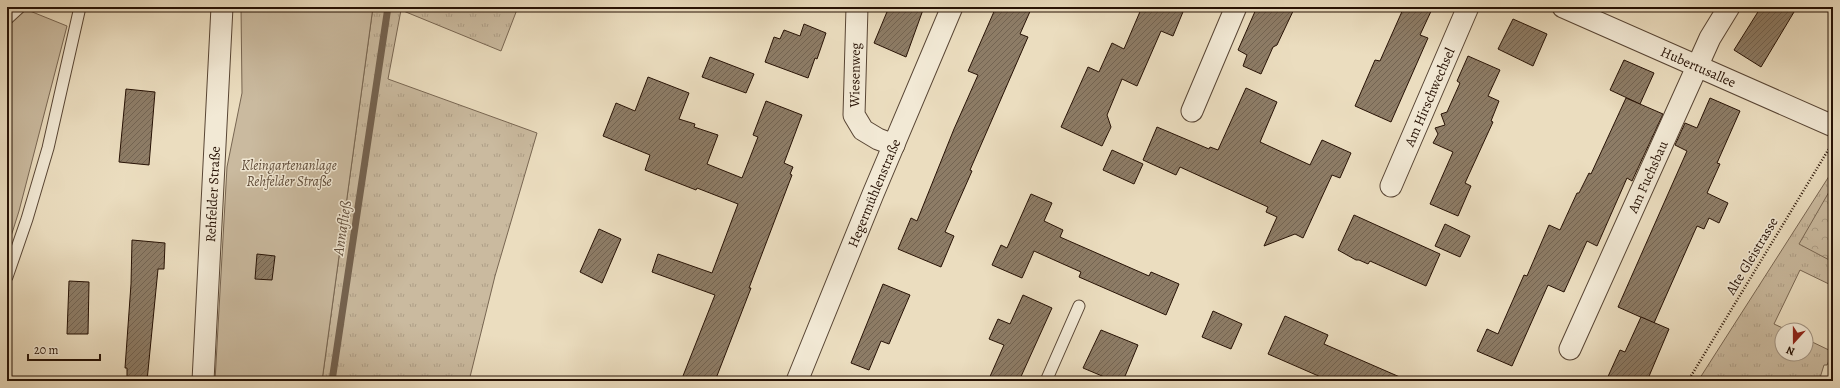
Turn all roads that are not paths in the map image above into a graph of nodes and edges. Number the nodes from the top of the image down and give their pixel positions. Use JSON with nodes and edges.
{"nodes":[{"id":1,"x":20,"y":7,"type":"edge"},
{"id":2,"x":80,"y":7,"type":"edge"},
{"id":3,"x":222,"y":7,"type":"edge"},
{"id":4,"x":857,"y":7,"type":"edge"},
{"id":5,"x":952,"y":7,"type":"edge"},
{"id":6,"x":1236,"y":7,"type":"edge"},
{"id":7,"x":1468,"y":7,"type":"edge"},
{"id":8,"x":1563,"y":7,"type":"edge"},
{"id":9,"x":1729,"y":7,"type":"edge"},
{"id":10,"x":7,"y":19,"type":"edge"},
{"id":11,"x":1697,"y":68,"type":"junction"},
{"id":12,"x":1192,"y":111,"type":"dead end"},
{"id":13,"x":1833,"y":126,"type":"edge"},
{"id":14,"x":894,"y":145,"type":"junction"},
{"id":15,"x":1391,"y":186,"type":"dead end"},
{"id":16,"x":7,"y":277,"type":"edge"},
{"id":17,"x":1079,"y":306,"type":"dead end"},
{"id":18,"x":1570,"y":349,"type":"dead end"},
{"id":19,"x":203,"y":381,"type":"edge"},
{"id":20,"x":797,"y":381,"type":"edge"},
{"id":21,"x":1046,"y":381,"type":"edge"}],
"edges":[{"from":1,"to":10,"type":"lane"},
{"from":2,"to":16,"type":"lane"},
{"from":3,"to":19,"type":"street","name":"Rehfelder Straße"},
{"from":4,"to":14,"type":"street","name":"Wiesenweg"},
{"from":5,"to":14,"type":"street","name":"Hegermühlenstraße"},
{"from":6,"to":12,"type":"street"},
{"from":7,"to":15,"type":"street","name":"Am Hirschwechsel"},
{"from":8,"to":11,"type":"street","name":"Hubertusallee"},
{"from":9,"to":11,"type":"street","name":"Am Fuchsbau"},
{"from":11,"to":13,"type":"street","name":"Hubertusallee"},
{"from":11,"to":18,"type":"street","name":"Am Fuchsbau"},
{"from":14,"to":20,"type":"street","name":"Hegermühlenstraße"},
{"from":17,"to":21,"type":"lane"}]}
